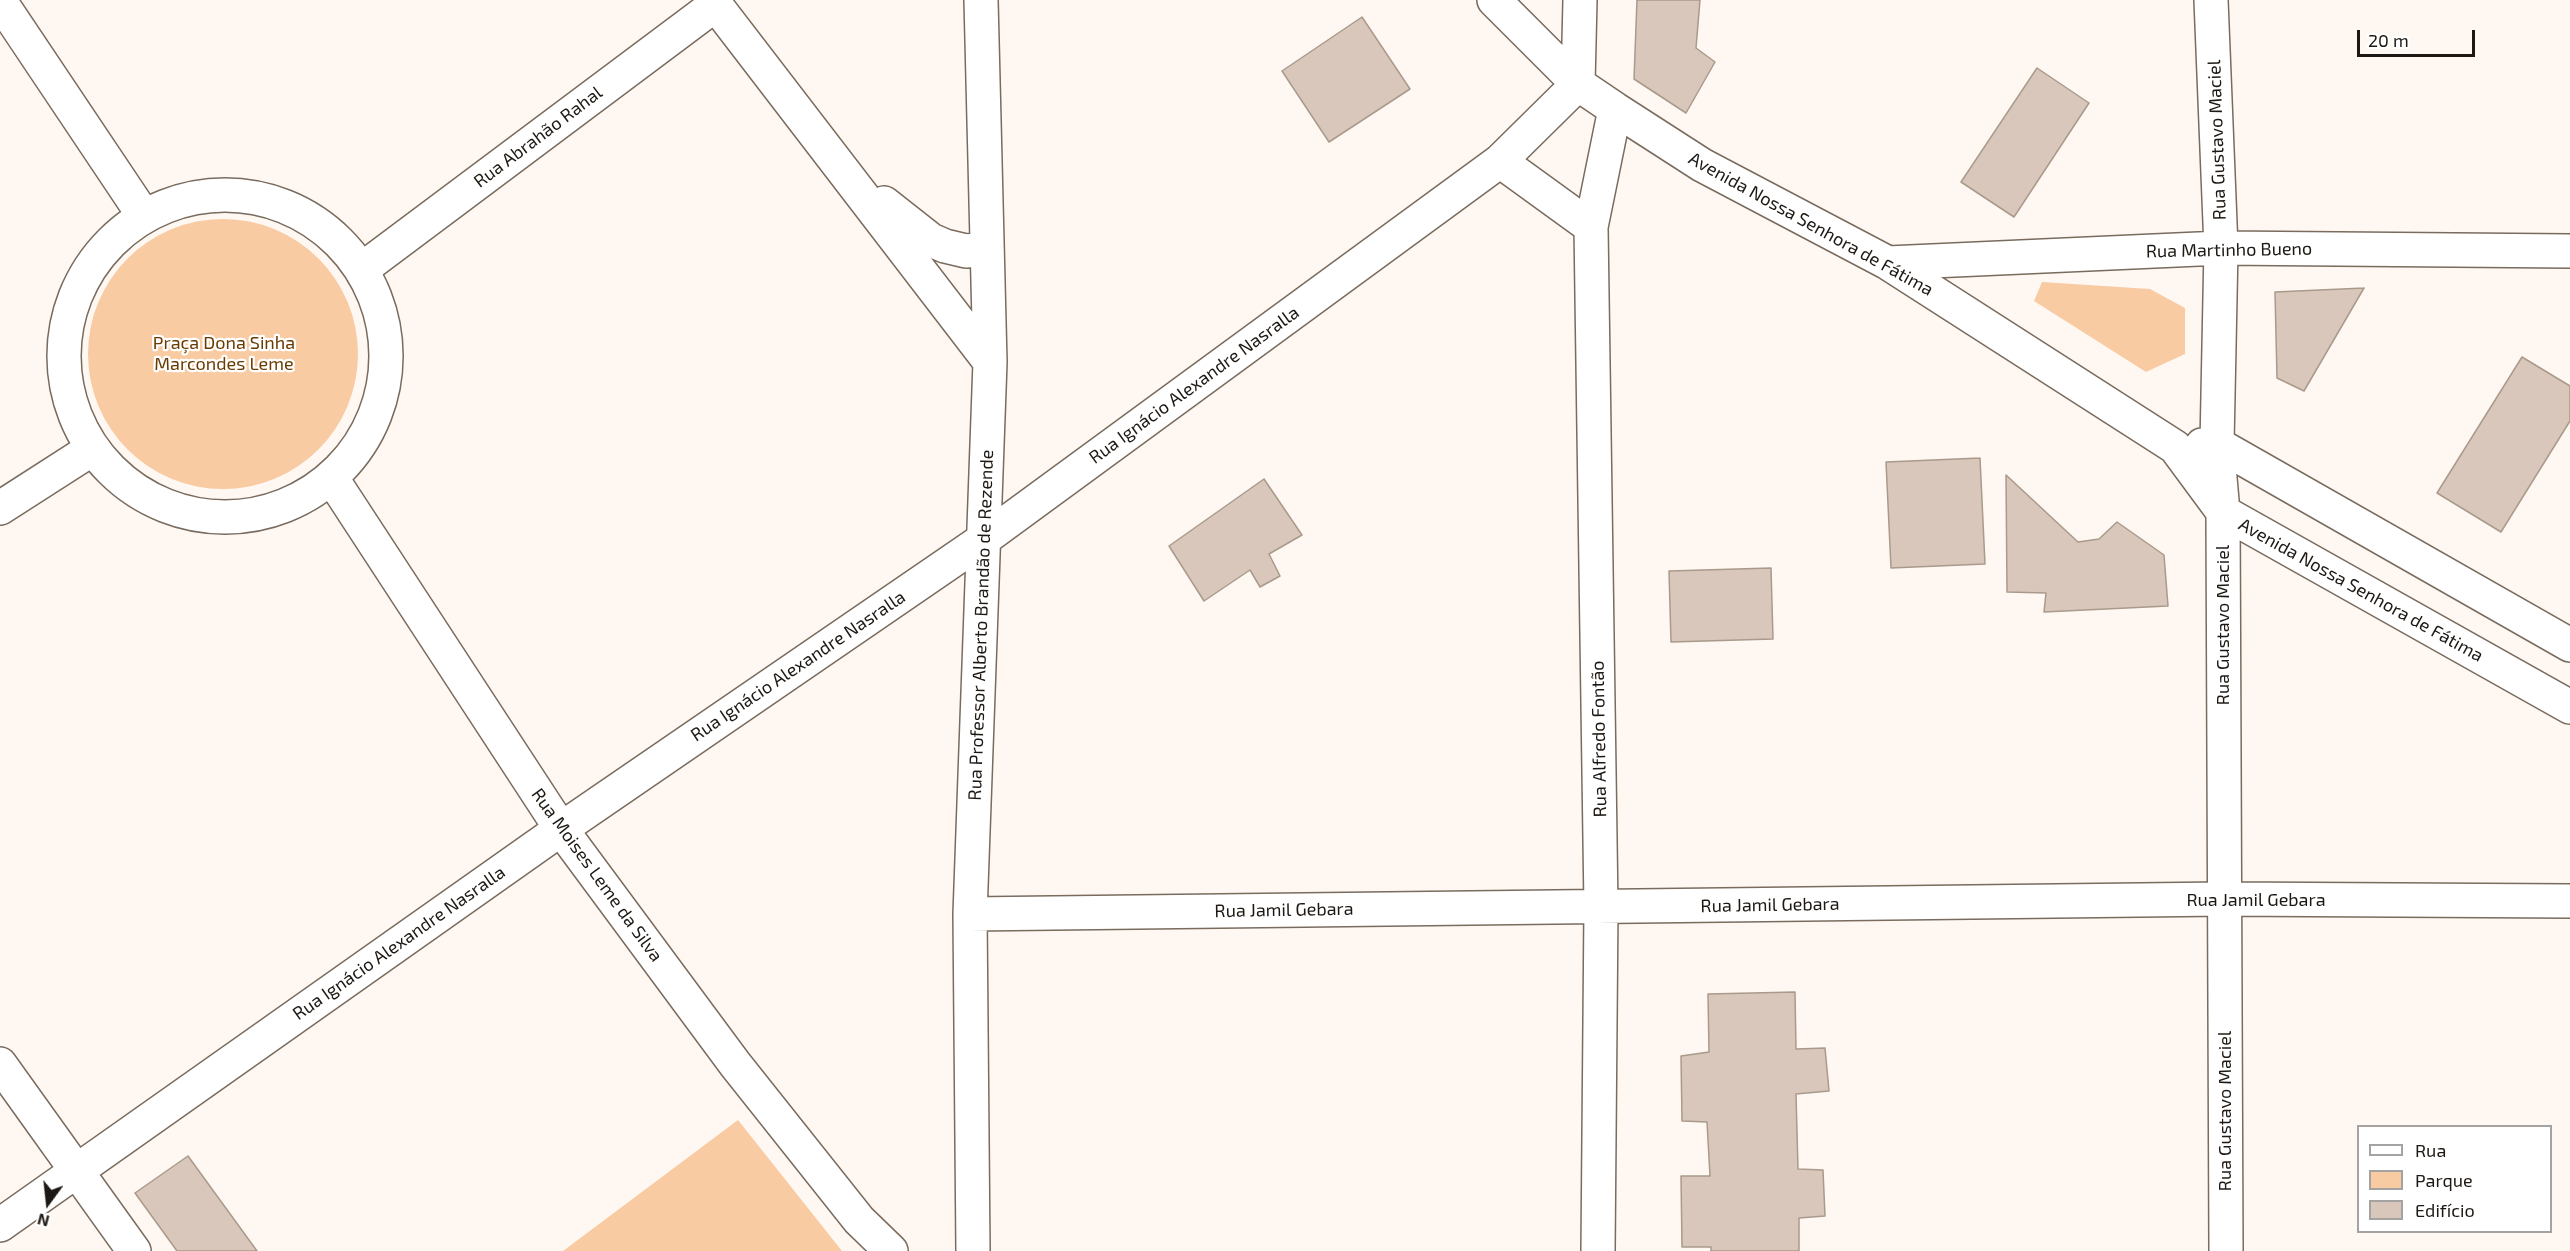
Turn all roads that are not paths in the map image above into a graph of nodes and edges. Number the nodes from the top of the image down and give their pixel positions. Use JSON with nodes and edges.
{"nodes":[{"id":1,"x":981,"y":0,"type":"edge"},
{"id":2,"x":1494,"y":0,"type":"edge"},
{"id":3,"x":1580,"y":0,"type":"edge"},
{"id":4,"x":2211,"y":0,"type":"edge"},
{"id":5,"x":0,"y":1,"type":"edge"},
{"id":6,"x":713,"y":3,"type":"edge"},
{"id":7,"x":1578,"y":84,"type":"junction"},
{"id":8,"x":1615,"y":109,"type":"junction"},
{"id":9,"x":1500,"y":161,"type":"junction"},
{"id":10,"x":855,"y":184,"type":"junction"},
{"id":11,"x":144,"y":216,"type":"junction"},
{"id":12,"x":1591,"y":227,"type":"junction"},
{"id":13,"x":2221,"y":248,"type":"junction"},
{"id":14,"x":987,"y":249,"type":"junction"},
{"id":15,"x":2570,"y":251,"type":"edge"},
{"id":16,"x":1888,"y":264,"type":"junction"},
{"id":17,"x":361,"y":270,"type":"junction"},
{"id":18,"x":990,"y":362,"type":"junction"},
{"id":19,"x":2217,"y":444,"type":"junction"},
{"id":20,"x":2175,"y":447,"type":"junction"},
{"id":21,"x":92,"y":448,"type":"junction"},
{"id":22,"x":331,"y":477,"type":"junction"},
{"id":23,"x":0,"y":508,"type":"edge"},
{"id":24,"x":2223,"y":512,"type":"junction"},
{"id":25,"x":984,"y":539,"type":"junction"},
{"id":26,"x":2570,"y":645,"type":"edge"},
{"id":27,"x":2570,"y":707,"type":"edge"},
{"id":28,"x":561,"y":829,"type":"junction"},
{"id":29,"x":2223,"y":899,"type":"junction"},
{"id":30,"x":2570,"y":901,"type":"edge"},
{"id":31,"x":1601,"y":907,"type":"junction"},
{"id":32,"x":970,"y":914,"type":"junction"},
{"id":33,"x":0,"y":1064,"type":"edge"},
{"id":34,"x":75,"y":1171,"type":"junction"},
{"id":35,"x":0,"y":1225,"type":"edge"},
{"id":36,"x":134,"y":1251,"type":"edge"},
{"id":37,"x":891,"y":1251,"type":"edge"},
{"id":38,"x":973,"y":1251,"type":"edge"},
{"id":39,"x":1598,"y":1251,"type":"edge"},
{"id":40,"x":2226,"y":1251,"type":"edge"}],
"edges":[{"from":1,"to":14,"type":"street","name":"Rua Professor Alberto Brandão de Rezende"},
{"from":2,"to":7,"type":"street","name":"Avenida Nossa Senhora de Fátima"},
{"from":3,"to":7,"type":"street"},
{"from":4,"to":13,"type":"street","name":"Rua Gustavo Maciel"},
{"from":5,"to":11,"type":"street"},
{"from":6,"to":10,"type":"street"},
{"from":6,"to":17,"type":"street","name":"Rua Abrahão Rahal"},
{"from":7,"to":8,"type":"street","name":"Avenida Nossa Senhora de Fátima"},
{"from":7,"to":9,"type":"street","name":"Rua Ignácio Alexandre Nasralla"},
{"from":8,"to":12,"type":"street","name":"Rua Alfredo Fontão"},
{"from":8,"to":16,"type":"street","name":"Avenida Nossa Senhora de Fátima"},
{"from":9,"to":12,"type":"street"},
{"from":9,"to":25,"type":"street","name":"Rua Ignácio Alexandre Nasralla"},
{"from":10,"to":14,"type":"street"},
{"from":10,"to":18,"type":"street"},
{"from":11,"to":17,"type":"street"},
{"from":11,"to":21,"type":"street"},
{"from":12,"to":31,"type":"street","name":"Rua Alfredo Fontão"},
{"from":13,"to":15,"type":"street","name":"Rua Martinho Bueno"},
{"from":13,"to":16,"type":"street","name":"Rua Martinho Bueno"},
{"from":13,"to":19,"type":"street","name":"Rua Gustavo Maciel"},
{"from":14,"to":18,"type":"street","name":"Rua Professor Alberto Brandão de Rezende"},
{"from":16,"to":20,"type":"street","name":"Avenida Nossa Senhora de Fátima"},
{"from":17,"to":22,"type":"street"},
{"from":18,"to":25,"type":"street","name":"Rua Professor Alberto Brandão de Rezende"},
{"from":19,"to":20,"type":"street"},
{"from":19,"to":24,"type":"street","name":"Rua Gustavo Maciel"},
{"from":19,"to":26,"type":"street"},
{"from":20,"to":24,"type":"street","name":"Avenida Nossa Senhora de Fátima"},
{"from":21,"to":22,"type":"street"},
{"from":21,"to":23,"type":"street"},
{"from":22,"to":28,"type":"street","name":"Rua Moises Leme da Silva"},
{"from":24,"to":27,"type":"street","name":"Avenida Nossa Senhora de Fátima"},
{"from":24,"to":29,"type":"street","name":"Rua Gustavo Maciel"},
{"from":25,"to":28,"type":"street","name":"Rua Ignácio Alexandre Nasralla"},
{"from":25,"to":32,"type":"street","name":"Rua Professor Alberto Brandão de Rezende"},
{"from":28,"to":34,"type":"street","name":"Rua Ignácio Alexandre Nasralla"},
{"from":28,"to":37,"type":"street","name":"Rua Moises Leme da Silva"},
{"from":29,"to":30,"type":"street","name":"Rua Jamil Gebara"},
{"from":29,"to":31,"type":"street","name":"Rua Jamil Gebara"},
{"from":29,"to":40,"type":"street","name":"Rua Gustavo Maciel"},
{"from":31,"to":32,"type":"street","name":"Rua Jamil Gebara"},
{"from":31,"to":39,"type":"street","name":"Rua Alfredo Fontão"},
{"from":32,"to":38,"type":"street","name":"Rua Professor Alberto Brandão de Rezende"},
{"from":33,"to":34,"type":"street"},
{"from":34,"to":35,"type":"street","name":"Rua Ignácio Alexandre Nasralla"},
{"from":34,"to":36,"type":"street"}]}
